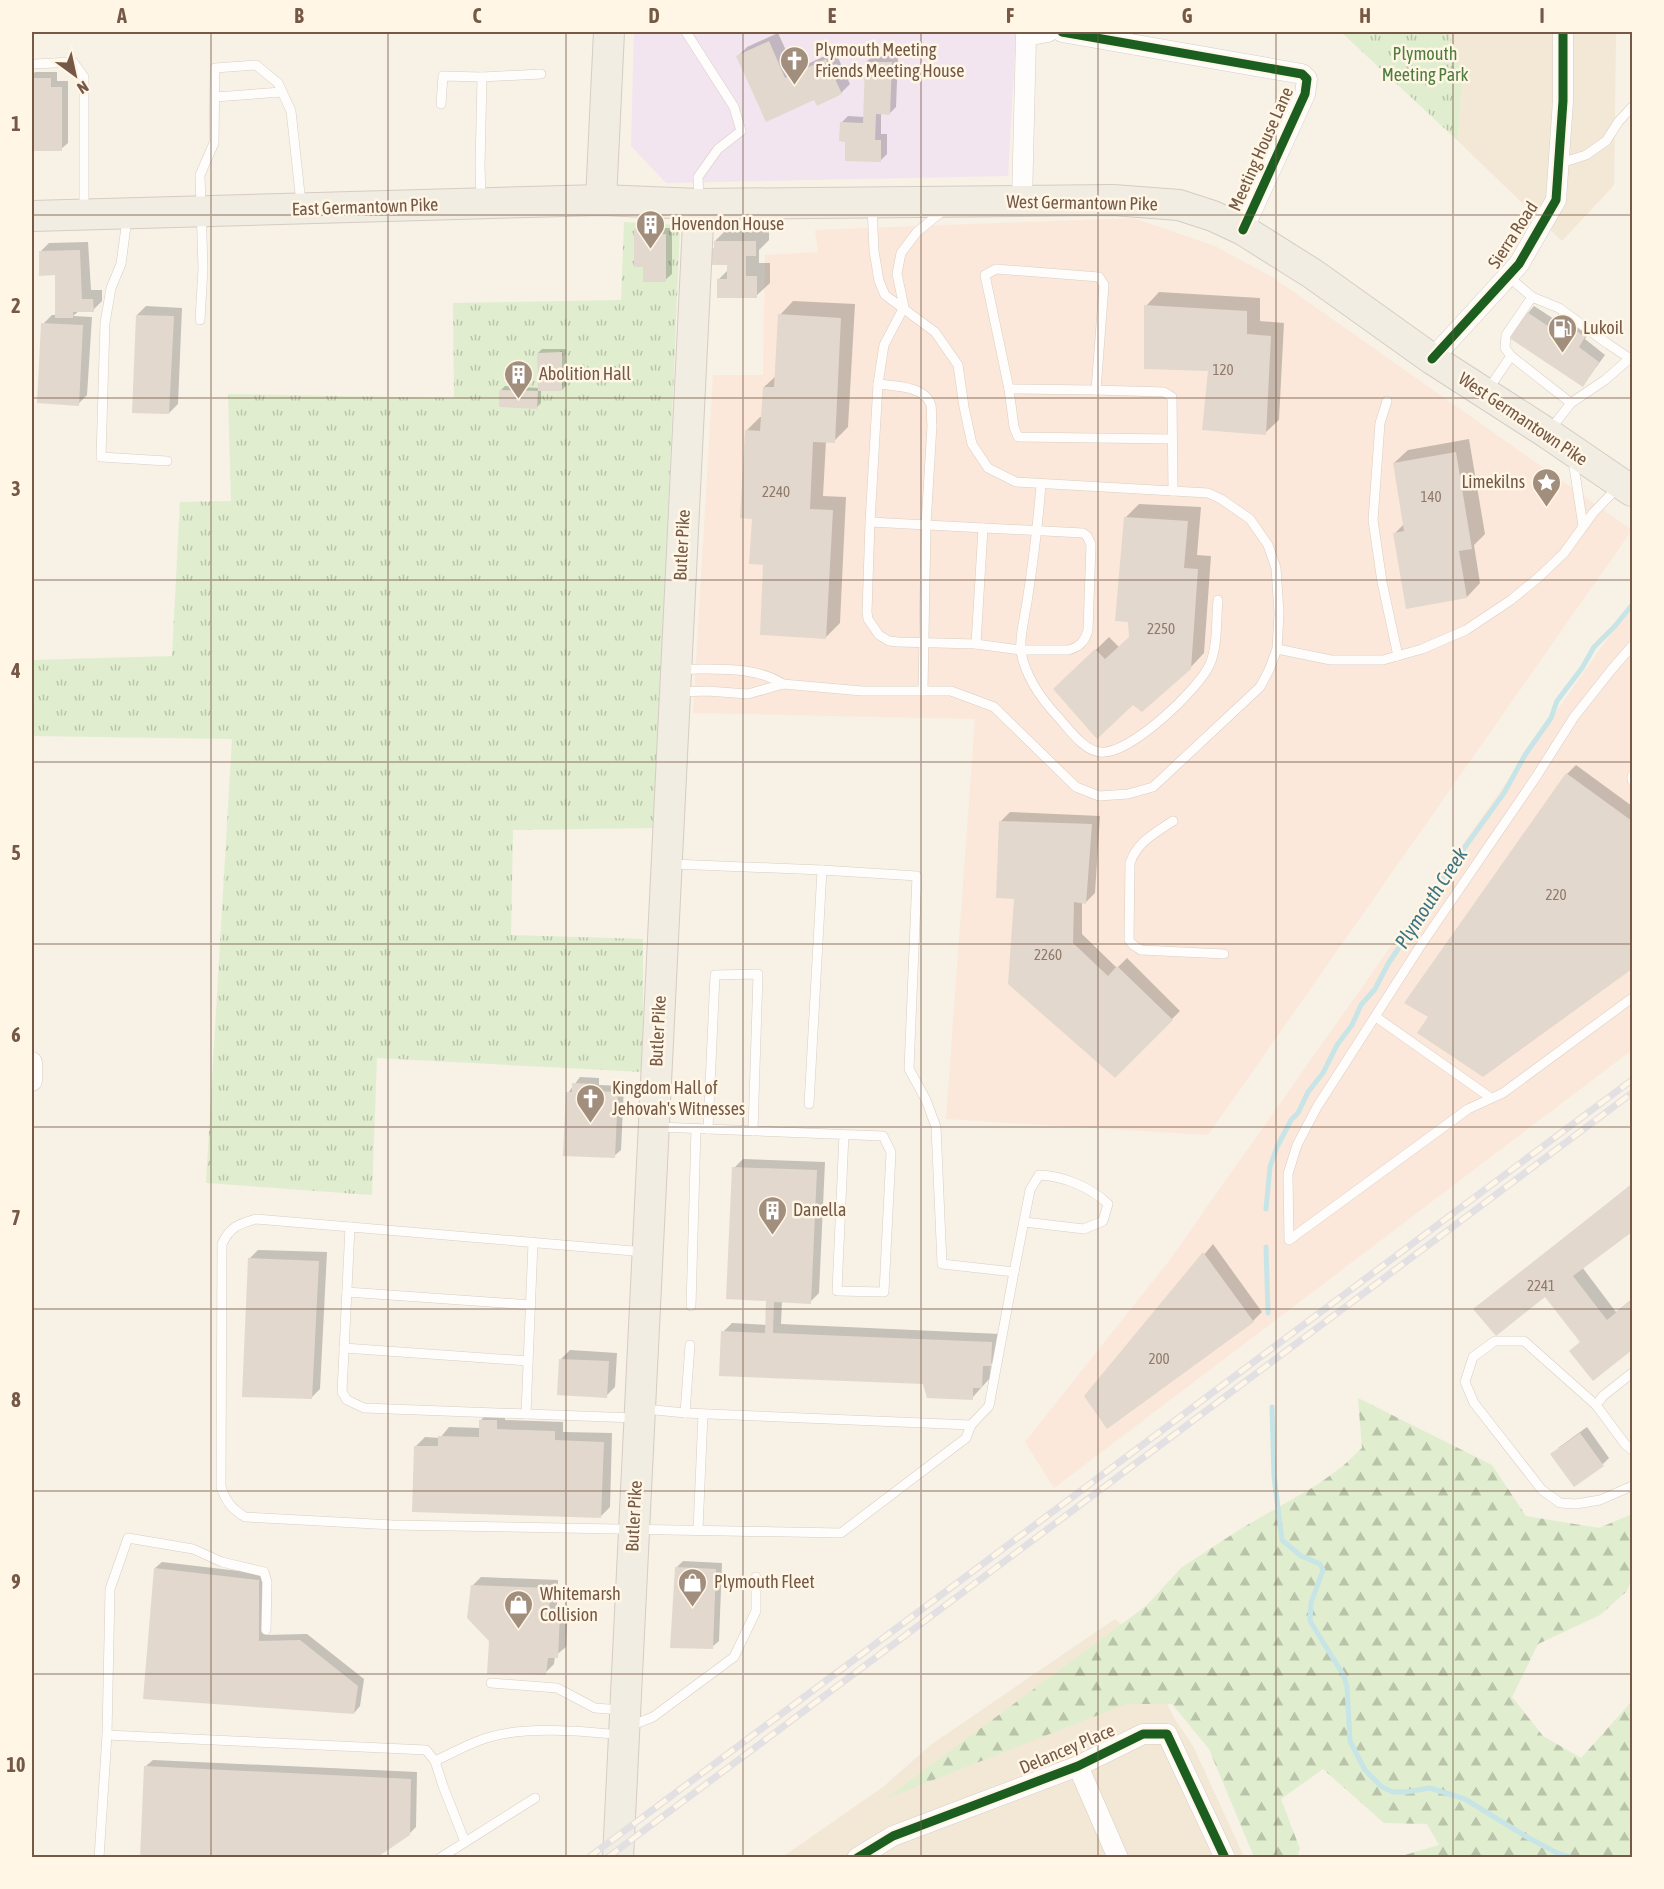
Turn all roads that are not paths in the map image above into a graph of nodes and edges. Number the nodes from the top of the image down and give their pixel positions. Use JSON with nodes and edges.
{"nodes":[{"id":1,"x":609,"y":32,"type":"edge"},
{"id":2,"x":686,"y":32,"type":"edge"},
{"id":3,"x":1048,"y":32,"type":"edge"},
{"id":4,"x":1062,"y":32,"type":"edge"},
{"id":5,"x":1563,"y":32,"type":"edge"},
{"id":6,"x":35,"y":64,"type":"dead end"},
{"id":7,"x":541,"y":74,"type":"dead end"},
{"id":8,"x":482,"y":78,"type":"junction"},
{"id":9,"x":282,"y":92,"type":"junction"},
{"id":10,"x":215,"y":97,"type":"junction"},
{"id":11,"x":441,"y":104,"type":"dead end"},
{"id":12,"x":1632,"y":107,"type":"edge"},
{"id":13,"x":1558,"y":164,"type":"junction"},
{"id":14,"x":601,"y":200,"type":"junction"},
{"id":15,"x":1022,"y":201,"type":"junction"},
{"id":16,"x":954,"y":202,"type":"junction"},
{"id":17,"x":871,"y":203,"type":"junction"},
{"id":18,"x":482,"y":204,"type":"junction"},
{"id":19,"x":699,"y":204,"type":"junction"},
{"id":20,"x":302,"y":208,"type":"junction"},
{"id":21,"x":200,"y":212,"type":"junction"},
{"id":22,"x":127,"y":213,"type":"junction"},
{"id":23,"x":84,"y":215,"type":"junction"},
{"id":24,"x":32,"y":216,"type":"edge"},
{"id":25,"x":1243,"y":230,"type":"junction"},
{"id":26,"x":1508,"y":276,"type":"junction"},
{"id":27,"x":1533,"y":297,"type":"junction"},
{"id":28,"x":904,"y":308,"type":"junction"},
{"id":29,"x":200,"y":320,"type":"dead end"},
{"id":30,"x":1511,"y":356,"type":"junction"},
{"id":31,"x":1432,"y":358,"type":"junction"},
{"id":32,"x":1631,"y":359,"type":"edge"},
{"id":33,"x":878,"y":384,"type":"junction"},
{"id":34,"x":1009,"y":389,"type":"junction"},
{"id":35,"x":1096,"y":390,"type":"junction"},
{"id":36,"x":1485,"y":393,"type":"junction"},
{"id":37,"x":1388,"y":401,"type":"dead end"},
{"id":38,"x":1571,"y":403,"type":"junction"},
{"id":39,"x":1547,"y":433,"type":"junction"},
{"id":40,"x":1172,"y":440,"type":"junction"},
{"id":41,"x":1572,"y":452,"type":"junction"},
{"id":42,"x":167,"y":461,"type":"dead end"},
{"id":43,"x":1041,"y":484,"type":"junction"},
{"id":44,"x":1627,"y":488,"type":"edge"},
{"id":45,"x":1173,"y":491,"type":"junction"},
{"id":46,"x":870,"y":522,"type":"junction"},
{"id":47,"x":926,"y":525,"type":"junction"},
{"id":48,"x":1583,"y":526,"type":"junction"},
{"id":49,"x":983,"y":528,"type":"junction"},
{"id":50,"x":1038,"y":531,"type":"junction"},
{"id":51,"x":1218,"y":600,"type":"dead end"},
{"id":52,"x":923,"y":642,"type":"junction"},
{"id":53,"x":976,"y":644,"type":"junction"},
{"id":54,"x":1632,"y":646,"type":"edge"},
{"id":55,"x":1276,"y":649,"type":"junction"},
{"id":56,"x":1020,"y":650,"type":"junction"},
{"id":57,"x":1398,"y":656,"type":"junction"},
{"id":58,"x":675,"y":681,"type":"junction"},
{"id":59,"x":783,"y":684,"type":"junction"},
{"id":60,"x":923,"y":691,"type":"junction"},
{"id":61,"x":1173,"y":821,"type":"dead end"},
{"id":62,"x":666,"y":864,"type":"junction"},
{"id":63,"x":822,"y":870,"type":"junction"},
{"id":64,"x":1224,"y":954,"type":"dead end"},
{"id":65,"x":1632,"y":998,"type":"edge"},
{"id":66,"x":1376,"y":1017,"type":"junction"},
{"id":67,"x":32,"y":1062,"type":"edge"},
{"id":68,"x":32,"y":1081,"type":"edge"},
{"id":69,"x":1491,"y":1098,"type":"junction"},
{"id":70,"x":809,"y":1104,"type":"dead end"},
{"id":71,"x":653,"y":1127,"type":"junction"},
{"id":72,"x":696,"y":1128,"type":"junction"},
{"id":73,"x":708,"y":1129,"type":"junction"},
{"id":74,"x":753,"y":1131,"type":"junction"},
{"id":75,"x":844,"y":1134,"type":"junction"},
{"id":76,"x":1024,"y":1221,"type":"junction"},
{"id":77,"x":350,"y":1227,"type":"junction"},
{"id":78,"x":533,"y":1242,"type":"junction"},
{"id":79,"x":647,"y":1252,"type":"junction"},
{"id":80,"x":1014,"y":1272,"type":"junction"},
{"id":81,"x":347,"y":1292,"type":"junction"},
{"id":82,"x":531,"y":1305,"type":"junction"},
{"id":83,"x":691,"y":1306,"type":"dead end"},
{"id":84,"x":690,"y":1345,"type":"dead end"},
{"id":85,"x":344,"y":1348,"type":"junction"},
{"id":86,"x":528,"y":1361,"type":"junction"},
{"id":87,"x":1632,"y":1373,"type":"edge"},
{"id":88,"x":1596,"y":1405,"type":"junction"},
{"id":89,"x":685,"y":1413,"type":"junction"},
{"id":90,"x":526,"y":1414,"type":"junction"},
{"id":91,"x":639,"y":1414,"type":"junction"},
{"id":92,"x":703,"y":1414,"type":"junction"},
{"id":93,"x":971,"y":1425,"type":"junction"},
{"id":94,"x":1632,"y":1450,"type":"edge"},
{"id":95,"x":1632,"y":1486,"type":"edge"},
{"id":96,"x":633,"y":1530,"type":"junction"},
{"id":97,"x":698,"y":1530,"type":"junction"},
{"id":98,"x":756,"y":1577,"type":"dead end"},
{"id":99,"x":266,"y":1630,"type":"dead end"},
{"id":100,"x":491,"y":1683,"type":"dead end"},
{"id":101,"x":624,"y":1725,"type":"junction"},
{"id":102,"x":107,"y":1735,"type":"junction"},
{"id":103,"x":435,"y":1761,"type":"junction"},
{"id":104,"x":1078,"y":1766,"type":"junction"},
{"id":105,"x":535,"y":1798,"type":"dead end"},
{"id":106,"x":465,"y":1842,"type":"junction"},
{"id":107,"x":99,"y":1857,"type":"edge"},
{"id":108,"x":440,"y":1857,"type":"edge"},
{"id":109,"x":618,"y":1857,"type":"edge"},
{"id":110,"x":857,"y":1857,"type":"edge"},
{"id":111,"x":1118,"y":1857,"type":"edge"},
{"id":112,"x":1225,"y":1857,"type":"edge"}],
"edges":[{"from":1,"to":14,"type":"main road"},
{"from":2,"to":19,"type":"lane"},
{"from":3,"to":15,"type":"street"},
{"from":4,"to":25,"type":"street","name":"Meeting House Lane"},
{"from":5,"to":13,"type":"street","name":"Sierra Road"},
{"from":6,"to":23,"type":"lane"},
{"from":7,"to":8,"type":"lane"},
{"from":8,"to":11,"type":"lane"},
{"from":8,"to":18,"type":"lane"},
{"from":9,"to":10,"type":"lane"},
{"from":9,"to":10,"type":"lane"},
{"from":9,"to":20,"type":"lane"},
{"from":10,"to":21,"type":"lane"},
{"from":12,"to":13,"type":"lane"},
{"from":13,"to":26,"type":"street","name":"Sierra Road"},
{"from":14,"to":18,"type":"main road","name":"East Germantown Pike"},
{"from":14,"to":19,"type":"main road","name":"East Germantown Pike"},
{"from":15,"to":16,"type":"main road","name":"West Germantown Pike"},
{"from":15,"to":25,"type":"main road","name":"West Germantown Pike"},
{"from":16,"to":17,"type":"main road","name":"West Germantown Pike"},
{"from":16,"to":28,"type":"lane"},
{"from":17,"to":19,"type":"main road","name":"West Germantown Pike"},
{"from":17,"to":28,"type":"lane"},
{"from":18,"to":20,"type":"main road","name":"East Germantown Pike"},
{"from":19,"to":58,"type":"main road","name":"Butler Pike"},
{"from":20,"to":21,"type":"main road","name":"East Germantown Pike"},
{"from":21,"to":22,"type":"main road","name":"East Germantown Pike"},
{"from":21,"to":29,"type":"lane"},
{"from":22,"to":23,"type":"main road","name":"East Germantown Pike"},
{"from":22,"to":42,"type":"lane"},
{"from":23,"to":24,"type":"main road","name":"East Germantown Pike"},
{"from":25,"to":31,"type":"main road","name":"West Germantown Pike"},
{"from":26,"to":27,"type":"lane"},
{"from":26,"to":31,"type":"street","name":"Sierra Road"},
{"from":27,"to":30,"type":"lane"},
{"from":27,"to":32,"type":"lane"},
{"from":28,"to":33,"type":"lane"},
{"from":28,"to":43,"type":"lane"},
{"from":30,"to":36,"type":"lane"},
{"from":30,"to":38,"type":"lane"},
{"from":31,"to":36,"type":"main road","name":"West Germantown Pike"},
{"from":32,"to":38,"type":"lane"},
{"from":33,"to":46,"type":"lane"},
{"from":33,"to":47,"type":"lane"},
{"from":34,"to":35,"type":"lane"},
{"from":34,"to":35,"type":"lane"},
{"from":34,"to":40,"type":"lane"},
{"from":35,"to":40,"type":"lane"},
{"from":36,"to":39,"type":"main road","name":"West Germantown Pike"},
{"from":37,"to":57,"type":"lane"},
{"from":38,"to":39,"type":"lane"},
{"from":39,"to":41,"type":"main road","name":"West Germantown Pike"},
{"from":40,"to":45,"type":"lane"},
{"from":41,"to":44,"type":"main road","name":"West Germantown Pike"},
{"from":41,"to":48,"type":"lane"},
{"from":43,"to":45,"type":"lane"},
{"from":43,"to":50,"type":"lane"},
{"from":44,"to":48,"type":"lane"},
{"from":45,"to":55,"type":"lane"},
{"from":46,"to":47,"type":"lane"},
{"from":46,"to":52,"type":"lane"},
{"from":47,"to":49,"type":"lane"},
{"from":47,"to":52,"type":"lane"},
{"from":48,"to":57,"type":"lane"},
{"from":49,"to":50,"type":"lane"},
{"from":49,"to":53,"type":"lane"},
{"from":50,"to":56,"type":"lane"},
{"from":50,"to":56,"type":"lane"},
{"from":51,"to":56,"type":"lane"},
{"from":52,"to":53,"type":"lane"},
{"from":52,"to":60,"type":"lane"},
{"from":53,"to":56,"type":"lane"},
{"from":54,"to":66,"type":"lane"},
{"from":55,"to":57,"type":"lane"},
{"from":55,"to":60,"type":"lane"},
{"from":58,"to":59,"type":"lane"},
{"from":58,"to":59,"type":"lane"},
{"from":58,"to":62,"type":"main road","name":"Butler Pike"},
{"from":59,"to":60,"type":"lane"},
{"from":61,"to":64,"type":"lane"},
{"from":62,"to":63,"type":"lane"},
{"from":62,"to":71,"type":"main road","name":"Butler Pike"},
{"from":63,"to":70,"type":"lane"},
{"from":63,"to":80,"type":"lane"},
{"from":65,"to":69,"type":"lane"},
{"from":66,"to":69,"type":"lane"},
{"from":66,"to":69,"type":"lane"},
{"from":67,"to":68,"type":"street"},
{"from":71,"to":72,"type":"lane"},
{"from":71,"to":79,"type":"main road","name":"Butler Pike"},
{"from":72,"to":73,"type":"lane"},
{"from":72,"to":83,"type":"lane"},
{"from":73,"to":74,"type":"lane"},
{"from":73,"to":74,"type":"lane"},
{"from":74,"to":75,"type":"lane"},
{"from":75,"to":75,"type":"lane"},
{"from":76,"to":76,"type":"lane"},
{"from":76,"to":80,"type":"lane"},
{"from":77,"to":78,"type":"lane"},
{"from":77,"to":81,"type":"lane"},
{"from":77,"to":96,"type":"lane"},
{"from":78,"to":79,"type":"lane"},
{"from":78,"to":82,"type":"lane"},
{"from":79,"to":91,"type":"main road","name":"Butler Pike"},
{"from":80,"to":93,"type":"lane"},
{"from":81,"to":82,"type":"lane"},
{"from":81,"to":85,"type":"lane"},
{"from":82,"to":86,"type":"lane"},
{"from":84,"to":89,"type":"lane"},
{"from":85,"to":86,"type":"lane"},
{"from":85,"to":90,"type":"lane"},
{"from":86,"to":90,"type":"lane"},
{"from":87,"to":88,"type":"lane"},
{"from":88,"to":94,"type":"lane"},
{"from":88,"to":95,"type":"lane"},
{"from":89,"to":91,"type":"lane"},
{"from":89,"to":92,"type":"lane"},
{"from":90,"to":91,"type":"lane"},
{"from":91,"to":96,"type":"main road","name":"Butler Pike"},
{"from":92,"to":93,"type":"lane"},
{"from":92,"to":97,"type":"lane"},
{"from":93,"to":97,"type":"lane"},
{"from":96,"to":97,"type":"lane"},
{"from":96,"to":101,"type":"main road","name":"Butler Pike"},
{"from":98,"to":101,"type":"lane"},
{"from":99,"to":102,"type":"lane"},
{"from":100,"to":101,"type":"lane"},
{"from":101,"to":103,"type":"lane"},
{"from":101,"to":109,"type":"main road","name":"Butler Pike"},
{"from":102,"to":103,"type":"lane"},
{"from":102,"to":107,"type":"lane"},
{"from":103,"to":106,"type":"lane"},
{"from":104,"to":110,"type":"street","name":"Delancey Place"},
{"from":104,"to":111,"type":"street"},
{"from":104,"to":112,"type":"street","name":"Delancey Place"},
{"from":105,"to":106,"type":"lane"},
{"from":106,"to":108,"type":"lane"}]}
